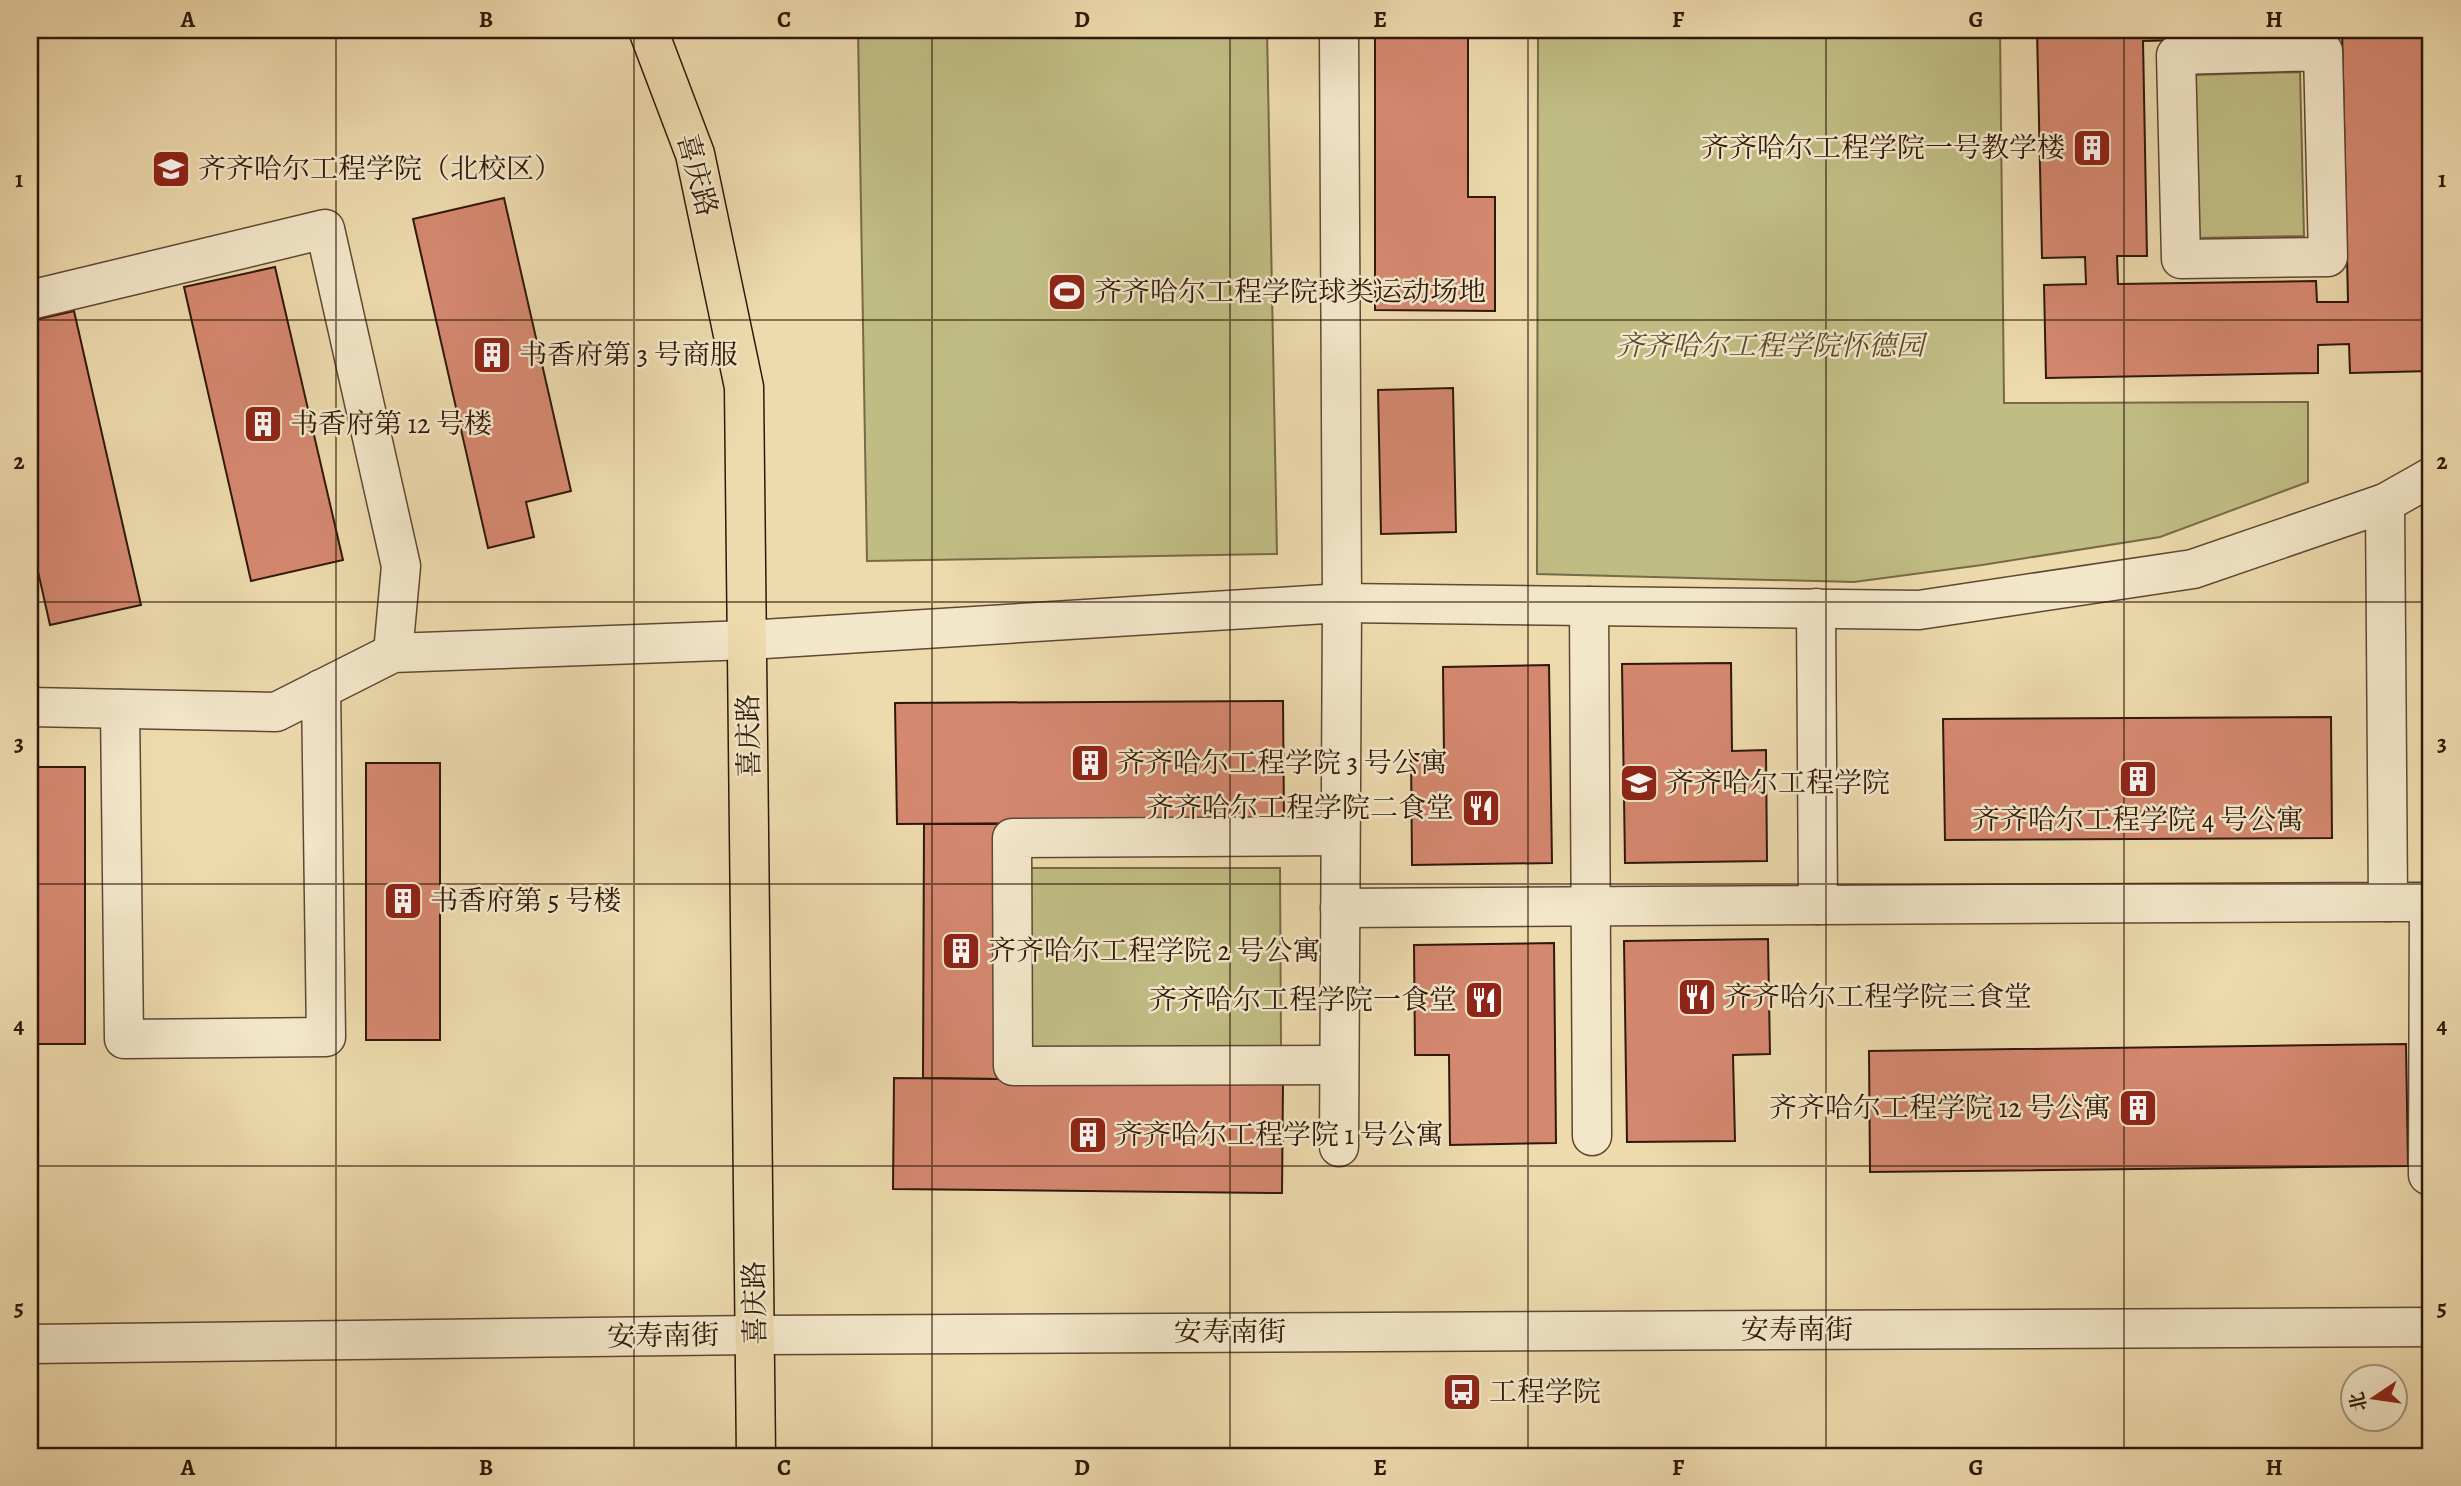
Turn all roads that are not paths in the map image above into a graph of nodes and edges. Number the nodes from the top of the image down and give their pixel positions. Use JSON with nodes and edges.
{"nodes":[{"id":1,"x":648,"y":30,"type":"edge"},
{"id":2,"x":1339,"y":30,"type":"edge"},
{"id":3,"x":2264,"y":41,"type":"edge"},
{"id":4,"x":30,"y":300,"type":"edge"},
{"id":5,"x":2431,"y":477,"type":"edge"},
{"id":6,"x":2385,"y":503,"type":"junction"},
{"id":7,"x":1342,"y":603,"type":"junction"},
{"id":8,"x":1588,"y":606,"type":"junction"},
{"id":9,"x":1816,"y":608,"type":"junction"},
{"id":10,"x":748,"y":640,"type":"junction"},
{"id":11,"x":393,"y":653,"type":"junction"},
{"id":12,"x":321,"y":689,"type":"junction"},
{"id":13,"x":30,"y":707,"type":"edge"},
{"id":14,"x":120,"y":709,"type":"junction"},
{"id":15,"x":1340,"y":836,"type":"junction"},
{"id":16,"x":2388,"y":902,"type":"junction"},
{"id":17,"x":1818,"y":905,"type":"junction"},
{"id":18,"x":1590,"y":906,"type":"junction"},
{"id":19,"x":1340,"y":908,"type":"junction"},
{"id":20,"x":1339,"y":1065,"type":"junction"},
{"id":21,"x":1592,"y":1136,"type":"dead end"},
{"id":22,"x":1339,"y":1147,"type":"dead end"},
{"id":23,"x":2428,"y":1175,"type":"dead end"},
{"id":24,"x":2431,"y":1326,"type":"edge"},
{"id":25,"x":755,"y":1335,"type":"junction"},
{"id":26,"x":30,"y":1344,"type":"edge"},
{"id":27,"x":756,"y":1456,"type":"edge"}],
"edges":[{"from":1,"to":10,"type":"main road","name":"喜庆路"},
{"from":2,"to":7,"type":"street"},
{"from":3,"to":3,"type":"street"},
{"from":4,"to":11,"type":"street"},
{"from":5,"to":6,"type":"street"},
{"from":6,"to":9,"type":"street"},
{"from":6,"to":16,"type":"street"},
{"from":7,"to":8,"type":"street"},
{"from":7,"to":10,"type":"street"},
{"from":7,"to":15,"type":"street"},
{"from":8,"to":9,"type":"street"},
{"from":8,"to":18,"type":"street"},
{"from":9,"to":17,"type":"street"},
{"from":10,"to":11,"type":"street"},
{"from":10,"to":25,"type":"main road","name":"喜庆路"},
{"from":11,"to":12,"type":"street"},
{"from":12,"to":14,"type":"street"},
{"from":12,"to":14,"type":"street"},
{"from":13,"to":14,"type":"street"},
{"from":15,"to":19,"type":"street"},
{"from":15,"to":20,"type":"street"},
{"from":16,"to":17,"type":"street"},
{"from":16,"to":23,"type":"street"},
{"from":17,"to":18,"type":"street"},
{"from":18,"to":19,"type":"street"},
{"from":18,"to":21,"type":"street"},
{"from":19,"to":20,"type":"street"},
{"from":20,"to":22,"type":"street"},
{"from":24,"to":25,"type":"street","name":"安寿南街"},
{"from":25,"to":26,"type":"street","name":"安寿南街"},
{"from":25,"to":27,"type":"main road","name":"喜庆路"}]}
